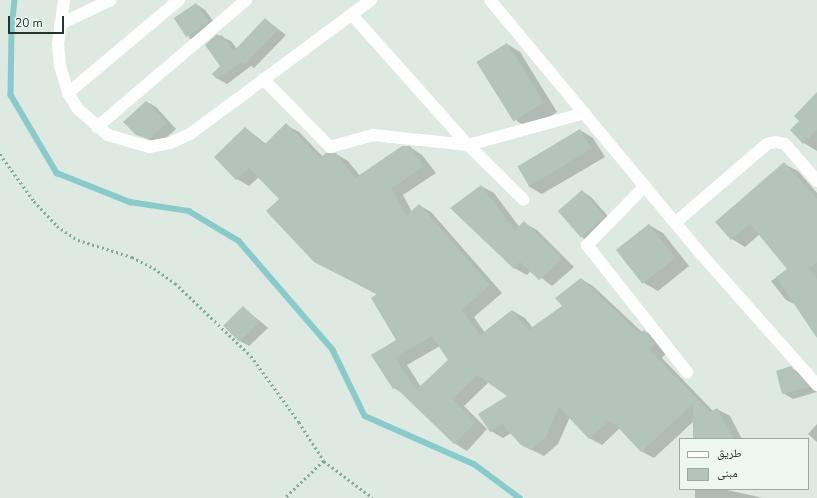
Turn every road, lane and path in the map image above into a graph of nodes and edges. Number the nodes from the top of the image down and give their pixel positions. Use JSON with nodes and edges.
{"nodes":[{"id":1,"x":64,"y":0,"type":"edge"},
{"id":2,"x":111,"y":0,"type":"edge"},
{"id":3,"x":179,"y":0,"type":"edge"},
{"id":4,"x":246,"y":0,"type":"edge"},
{"id":5,"x":371,"y":0,"type":"edge"},
{"id":6,"x":490,"y":0,"type":"edge"},
{"id":7,"x":353,"y":16,"type":"junction"},
{"id":8,"x":60,"y":24,"type":"junction"},
{"id":9,"x":263,"y":79,"type":"junction"},
{"id":10,"x":68,"y":93,"type":"junction"},
{"id":11,"x":585,"y":113,"type":"junction"},
{"id":12,"x":97,"y":127,"type":"junction"},
{"id":13,"x":468,"y":146,"type":"junction"},
{"id":14,"x":0,"y":154,"type":"edge"},
{"id":15,"x":817,"y":181,"type":"edge"},
{"id":16,"x":645,"y":186,"type":"junction"},
{"id":17,"x":524,"y":200,"type":"dead end"},
{"id":18,"x":676,"y":222,"type":"junction"},
{"id":19,"x":687,"y":372,"type":"dead end"},
{"id":20,"x":817,"y":385,"type":"edge"},
{"id":21,"x":324,"y":461,"type":"junction"},
{"id":22,"x":285,"y":498,"type":"edge"},
{"id":23,"x":373,"y":498,"type":"edge"}],
"edges":[{"from":1,"to":8,"type":"street"},
{"from":2,"to":8,"type":"street"},
{"from":3,"to":10,"type":"street"},
{"from":4,"to":12,"type":"street"},
{"from":5,"to":7,"type":"street"},
{"from":6,"to":11,"type":"street"},
{"from":7,"to":9,"type":"street"},
{"from":7,"to":13,"type":"street"},
{"from":8,"to":10,"type":"street"},
{"from":9,"to":12,"type":"street"},
{"from":9,"to":13,"type":"street"},
{"from":10,"to":12,"type":"street"},
{"from":11,"to":13,"type":"street"},
{"from":11,"to":16,"type":"street"},
{"from":13,"to":17,"type":"street"},
{"from":14,"to":21,"type":"path"},
{"from":15,"to":18,"type":"street"},
{"from":16,"to":18,"type":"street"},
{"from":16,"to":19,"type":"street"},
{"from":18,"to":20,"type":"street"},
{"from":21,"to":22,"type":"path"},
{"from":21,"to":23,"type":"path"}]}
